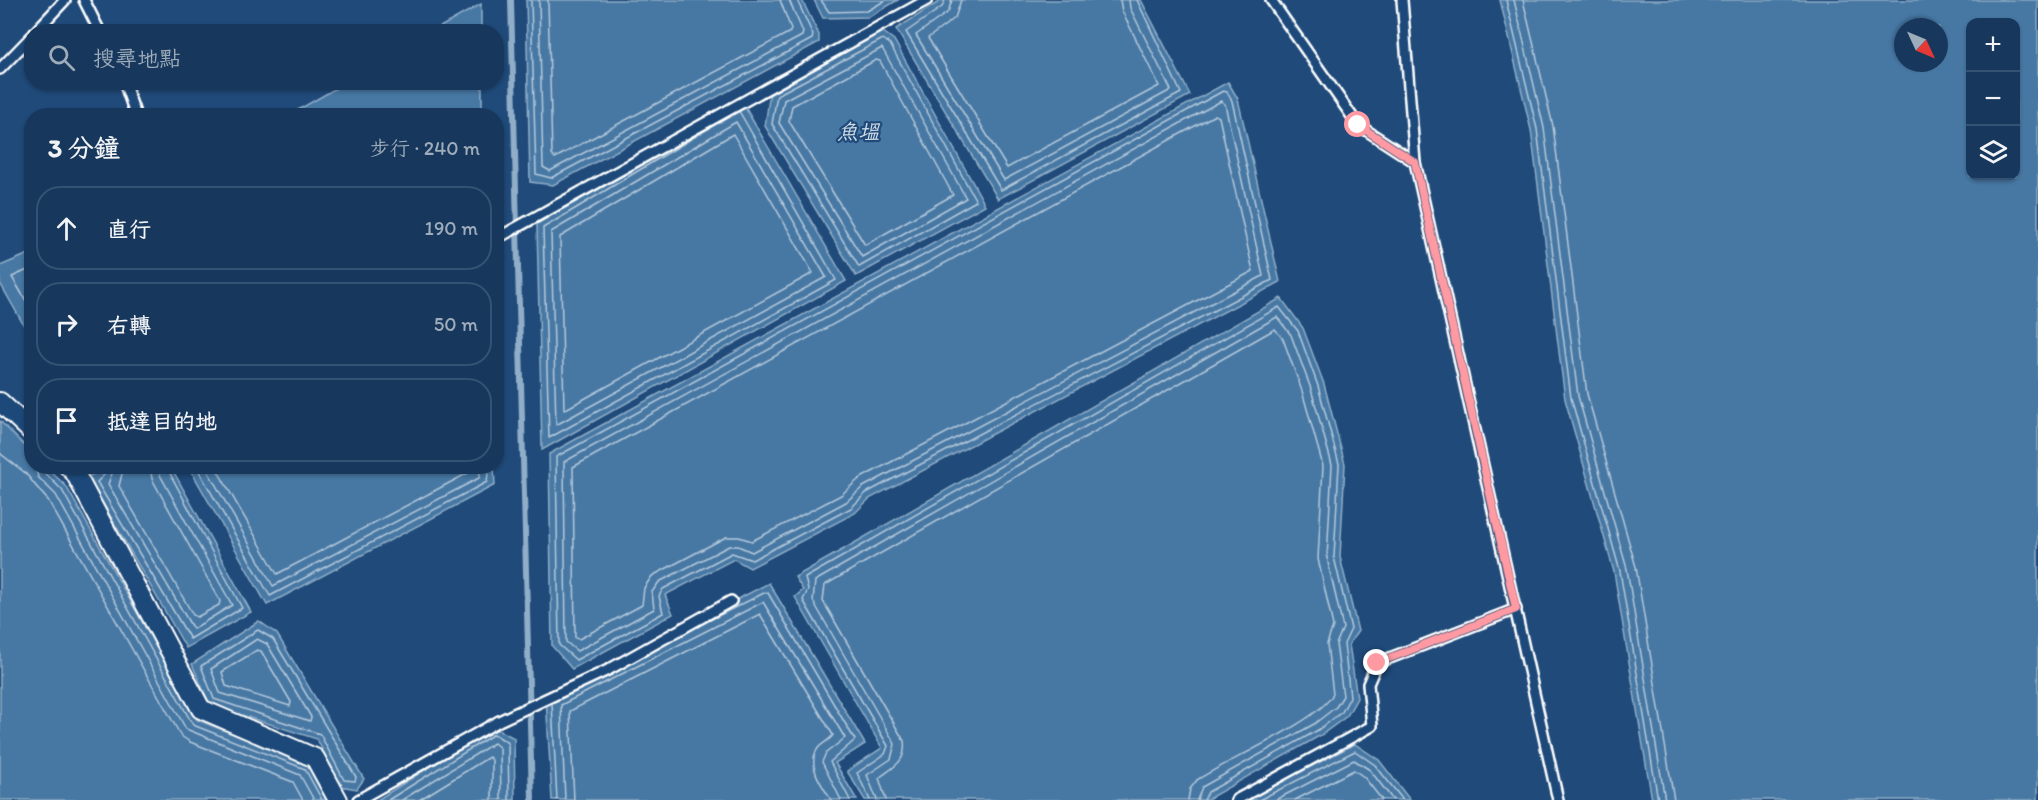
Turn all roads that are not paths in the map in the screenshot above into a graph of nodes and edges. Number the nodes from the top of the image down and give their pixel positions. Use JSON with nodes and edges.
{"nodes":[{"id":1,"x":65,"y":0,"type":"edge"},
{"id":2,"x":84,"y":0,"type":"edge"},
{"id":3,"x":927,"y":0,"type":"edge"},
{"id":4,"x":1271,"y":0,"type":"edge"},
{"id":5,"x":1402,"y":0,"type":"edge"},
{"id":6,"x":43,"y":24,"type":"edge"},
{"id":7,"x":96,"y":24,"type":"edge"},
{"id":8,"x":24,"y":44,"type":"edge"},
{"id":9,"x":0,"y":69,"type":"edge"},
{"id":10,"x":127,"y":90,"type":"edge"},
{"id":11,"x":133,"y":108,"type":"edge"},
{"id":12,"x":1415,"y":162,"type":"junction"},
{"id":13,"x":504,"y":235,"type":"edge"},
{"id":14,"x":0,"y":402,"type":"edge"},
{"id":15,"x":24,"y":424,"type":"edge"},
{"id":16,"x":80,"y":474,"type":"edge"},
{"id":17,"x":731,"y":601,"type":"dead end"},
{"id":18,"x":1516,"y":609,"type":"junction"},
{"id":19,"x":338,"y":800,"type":"edge"},
{"id":20,"x":358,"y":800,"type":"edge"},
{"id":21,"x":1236,"y":800,"type":"edge"},
{"id":22,"x":1558,"y":800,"type":"edge"}],
"edges":[{"from":1,"to":6,"type":"lane"},
{"from":2,"to":7,"type":"lane"},
{"from":3,"to":13,"type":"lane"},
{"from":4,"to":12,"type":"lane"},
{"from":5,"to":12,"type":"lane"},
{"from":8,"to":9,"type":"lane"},
{"from":10,"to":11,"type":"lane"},
{"from":12,"to":18,"type":"lane"},
{"from":14,"to":15,"type":"street"},
{"from":16,"to":19,"type":"street"},
{"from":17,"to":20,"type":"lane"},
{"from":18,"to":21,"type":"lane"},
{"from":18,"to":22,"type":"lane"}]}
